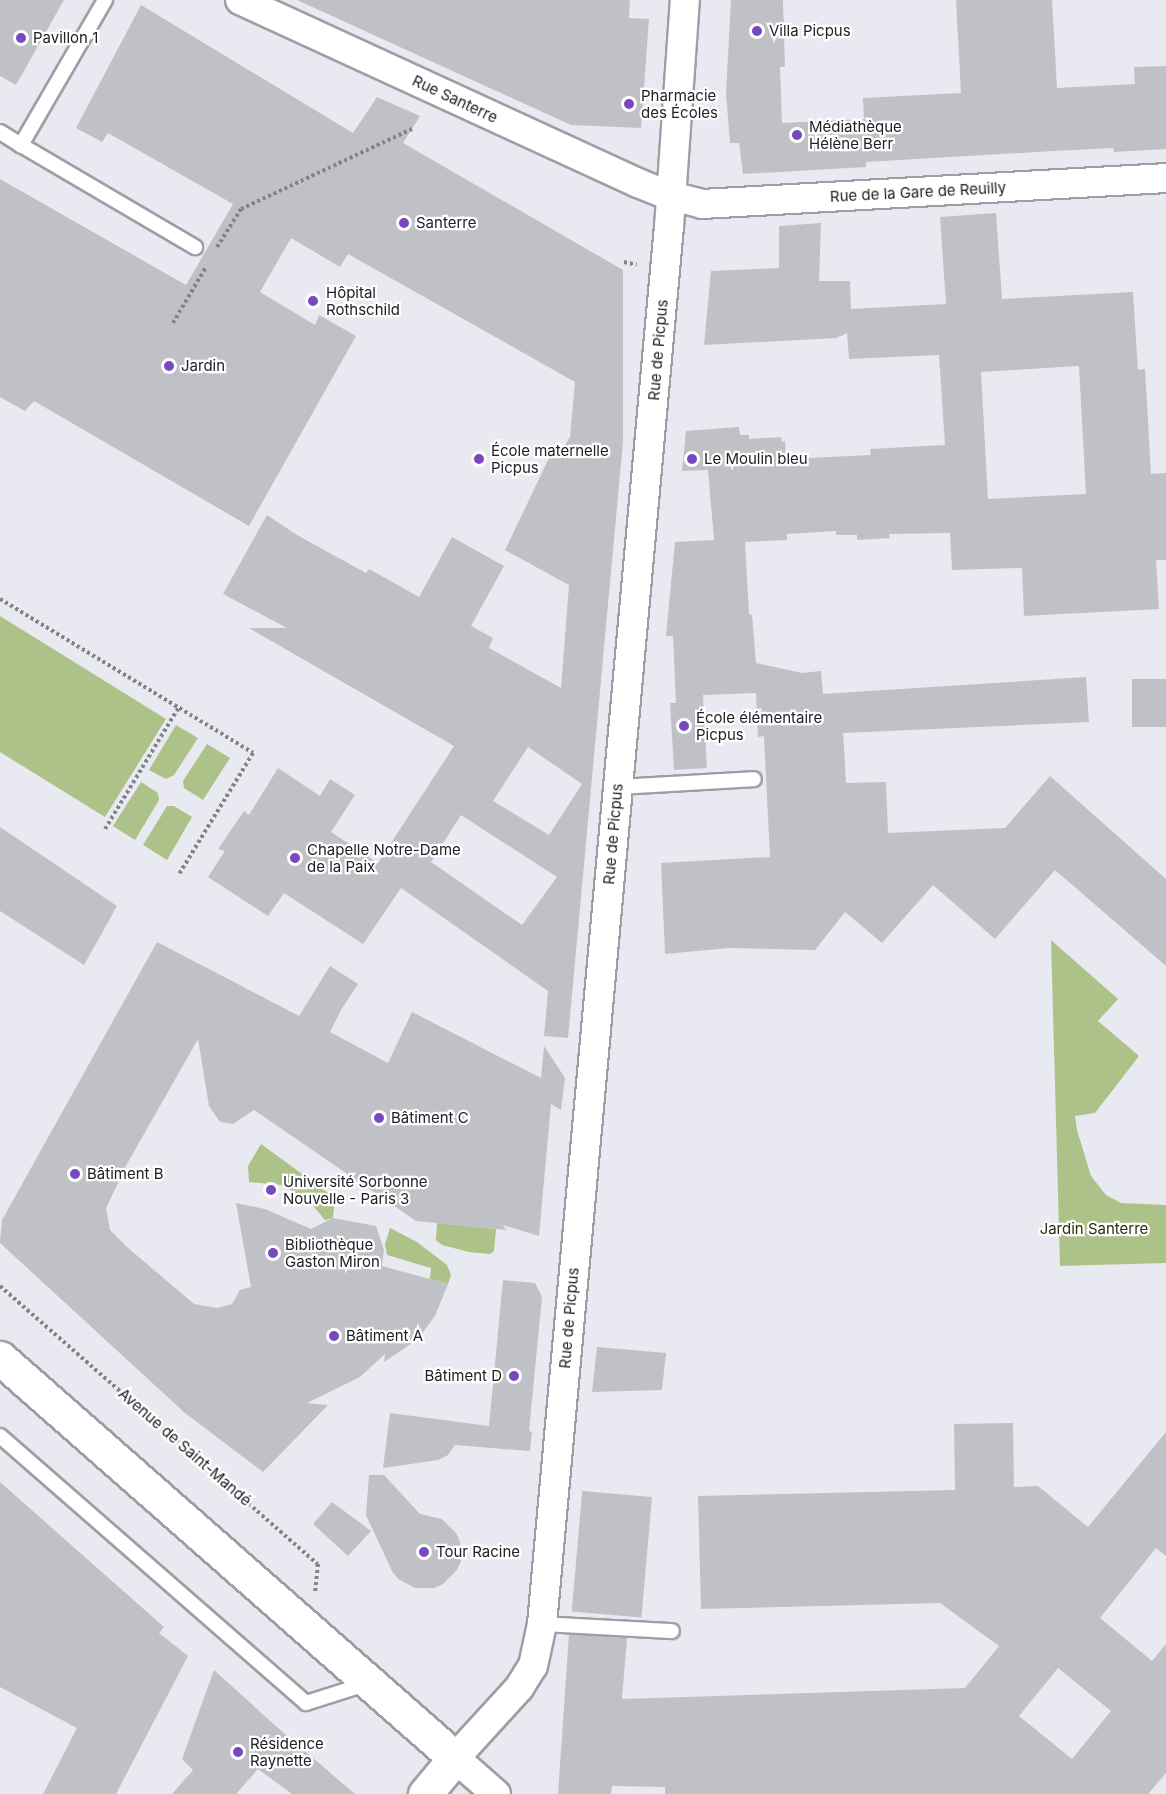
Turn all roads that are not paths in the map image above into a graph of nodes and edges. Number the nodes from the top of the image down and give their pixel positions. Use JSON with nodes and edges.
{"nodes":[{"id":1,"x":105,"y":0,"type":"edge"},
{"id":2,"x":240,"y":0,"type":"edge"},
{"id":3,"x":685,"y":0,"type":"edge"},
{"id":4,"x":0,"y":132,"type":"edge"},
{"id":5,"x":21,"y":145,"type":"junction"},
{"id":6,"x":1166,"y":178,"type":"edge"},
{"id":7,"x":670,"y":196,"type":"junction"},
{"id":8,"x":195,"y":247,"type":"dead end"},
{"id":9,"x":754,"y":779,"type":"dead end"},
{"id":10,"x":617,"y":787,"type":"junction"},
{"id":11,"x":0,"y":1358,"type":"edge"},
{"id":12,"x":0,"y":1436,"type":"edge"},
{"id":13,"x":542,"y":1624,"type":"junction"},
{"id":14,"x":672,"y":1630,"type":"dead end"},
{"id":15,"x":370,"y":1683,"type":"junction"},
{"id":16,"x":455,"y":1758,"type":"junction"},
{"id":17,"x":425,"y":1794,"type":"edge"},
{"id":18,"x":496,"y":1794,"type":"edge"}],
"edges":[{"from":1,"to":5,"type":"lane"},
{"from":2,"to":7,"type":"street","name":"Rue Santerre"},
{"from":3,"to":7,"type":"street","name":"Rue de Picpus"},
{"from":4,"to":5,"type":"lane"},
{"from":5,"to":8,"type":"lane"},
{"from":6,"to":7,"type":"street","name":"Rue de la Gare de Reuilly"},
{"from":7,"to":10,"type":"street","name":"Rue de Picpus"},
{"from":9,"to":10,"type":"lane"},
{"from":10,"to":13,"type":"street","name":"Rue de Picpus"},
{"from":11,"to":15,"type":"street"},
{"from":12,"to":15,"type":"lane"},
{"from":13,"to":14,"type":"lane"},
{"from":13,"to":16,"type":"street","name":"Rue de Picpus"},
{"from":15,"to":16,"type":"street"},
{"from":16,"to":17,"type":"street"},
{"from":16,"to":18,"type":"street"}]}
